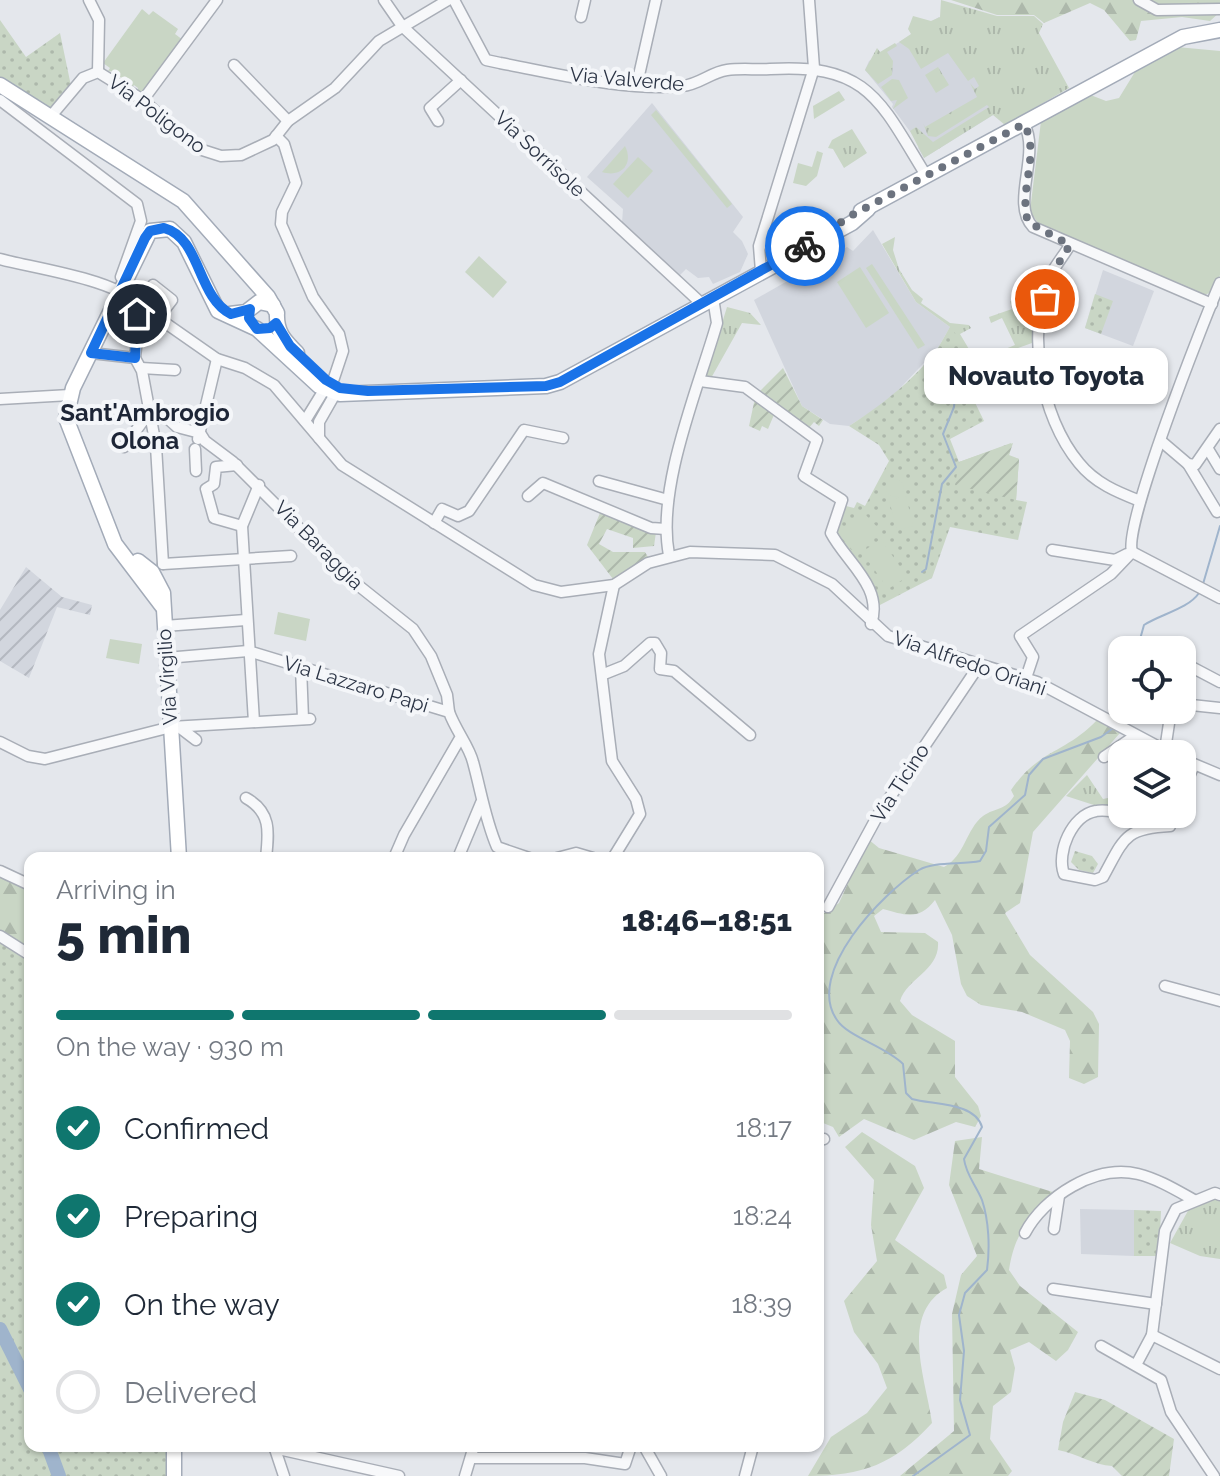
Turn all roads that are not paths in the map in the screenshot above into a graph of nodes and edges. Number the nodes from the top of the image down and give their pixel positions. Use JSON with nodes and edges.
{"nodes":[{"id":1,"x":89,"y":0,"type":"edge"},
{"id":2,"x":217,"y":0,"type":"edge"},
{"id":3,"x":384,"y":0,"type":"edge"},
{"id":4,"x":451,"y":0,"type":"edge"},
{"id":5,"x":585,"y":0,"type":"edge"},
{"id":6,"x":656,"y":0,"type":"edge"},
{"id":7,"x":809,"y":0,"type":"edge"},
{"id":8,"x":1139,"y":0,"type":"edge"},
{"id":9,"x":1220,"y":9,"type":"edge"},
{"id":10,"x":581,"y":17,"type":"dead end"},
{"id":11,"x":402,"y":26,"type":"junction"},
{"id":12,"x":1220,"y":30,"type":"edge"},
{"id":13,"x":234,"y":65,"type":"dead end"},
{"id":14,"x":814,"y":68,"type":"junction"},
{"id":15,"x":98,"y":72,"type":"junction"},
{"id":16,"x":461,"y":80,"type":"junction"},
{"id":17,"x":637,"y":84,"type":"junction"},
{"id":18,"x":0,"y":85,"type":"edge"},
{"id":19,"x":0,"y":100,"type":"edge"},
{"id":20,"x":143,"y":100,"type":"junction"},
{"id":21,"x":51,"y":116,"type":"junction"},
{"id":22,"x":288,"y":121,"type":"junction"},
{"id":23,"x":438,"y":121,"type":"dead end"},
{"id":24,"x":1024,"y":124,"type":"junction"},
{"id":25,"x":276,"y":136,"type":"junction"},
{"id":26,"x":927,"y":177,"type":"junction"},
{"id":27,"x":764,"y":234,"type":"junction"},
{"id":28,"x":1070,"y":245,"type":"junction"},
{"id":29,"x":0,"y":259,"type":"edge"},
{"id":30,"x":776,"y":262,"type":"junction"},
{"id":31,"x":761,"y":271,"type":"junction"},
{"id":32,"x":245,"y":273,"type":"junction"},
{"id":33,"x":1220,"y":283,"type":"edge"},
{"id":34,"x":153,"y":285,"type":"dead end"},
{"id":35,"x":117,"y":292,"type":"junction"},
{"id":36,"x":131,"y":299,"type":"junction"},
{"id":37,"x":708,"y":301,"type":"junction"},
{"id":38,"x":213,"y":302,"type":"junction"},
{"id":39,"x":1212,"y":304,"type":"junction"},
{"id":40,"x":273,"y":305,"type":"junction"},
{"id":41,"x":251,"y":308,"type":"junction"},
{"id":42,"x":159,"y":317,"type":"junction"},
{"id":43,"x":276,"y":323,"type":"junction"},
{"id":44,"x":256,"y":327,"type":"junction"},
{"id":45,"x":91,"y":353,"type":"junction"},
{"id":46,"x":217,"y":359,"type":"junction"},
{"id":47,"x":138,"y":363,"type":"junction"},
{"id":48,"x":175,"y":370,"type":"dead end"},
{"id":49,"x":700,"y":381,"type":"junction"},
{"id":50,"x":330,"y":389,"type":"junction"},
{"id":51,"x":70,"y":395,"type":"junction"},
{"id":52,"x":0,"y":399,"type":"edge"},
{"id":53,"x":119,"y":413,"type":"dead end"},
{"id":54,"x":148,"y":413,"type":"junction"},
{"id":55,"x":305,"y":421,"type":"junction"},
{"id":56,"x":1220,"y":429,"type":"edge"},
{"id":57,"x":563,"y":438,"type":"dead end"},
{"id":58,"x":197,"y":441,"type":"junction"},
{"id":59,"x":1161,"y":441,"type":"junction"},
{"id":60,"x":320,"y":442,"type":"junction"},
{"id":61,"x":124,"y":447,"type":"dead end"},
{"id":62,"x":1208,"y":449,"type":"junction"},
{"id":63,"x":1188,"y":464,"type":"junction"},
{"id":64,"x":237,"y":465,"type":"junction"},
{"id":65,"x":1220,"y":469,"type":"edge"},
{"id":66,"x":196,"y":471,"type":"dead end"},
{"id":67,"x":599,"y":481,"type":"dead end"},
{"id":68,"x":259,"y":485,"type":"junction"},
{"id":69,"x":528,"y":496,"type":"dead end"},
{"id":70,"x":668,"y":500,"type":"junction"},
{"id":71,"x":1140,"y":501,"type":"junction"},
{"id":72,"x":1217,"y":512,"type":"dead end"},
{"id":73,"x":434,"y":523,"type":"junction"},
{"id":74,"x":242,"y":526,"type":"junction"},
{"id":75,"x":666,"y":529,"type":"junction"},
{"id":76,"x":1052,"y":550,"type":"dead end"},
{"id":77,"x":1132,"y":552,"type":"junction"},
{"id":78,"x":669,"y":555,"type":"junction"},
{"id":79,"x":291,"y":556,"type":"dead end"},
{"id":80,"x":240,"y":559,"type":"junction"},
{"id":81,"x":153,"y":571,"type":"junction"},
{"id":82,"x":614,"y":585,"type":"junction"},
{"id":83,"x":1220,"y":598,"type":"edge"},
{"id":84,"x":246,"y":620,"type":"junction"},
{"id":85,"x":871,"y":624,"type":"junction"},
{"id":86,"x":164,"y":626,"type":"junction"},
{"id":87,"x":248,"y":651,"type":"junction"},
{"id":88,"x":166,"y":658,"type":"junction"},
{"id":89,"x":980,"y":664,"type":"junction"},
{"id":90,"x":301,"y":667,"type":"junction"},
{"id":91,"x":1196,"y":669,"type":"edge"},
{"id":92,"x":604,"y":674,"type":"junction"},
{"id":93,"x":1026,"y":678,"type":"junction"},
{"id":94,"x":1220,"y":682,"type":"edge"},
{"id":95,"x":1196,"y":705,"type":"edge"},
{"id":96,"x":1220,"y":708,"type":"edge"},
{"id":97,"x":449,"y":712,"type":"junction"},
{"id":98,"x":254,"y":722,"type":"junction"},
{"id":99,"x":175,"y":727,"type":"junction"},
{"id":100,"x":750,"y":735,"type":"dead end"},
{"id":101,"x":1135,"y":736,"type":"junction"},
{"id":102,"x":196,"y":740,"type":"dead end"},
{"id":103,"x":459,"y":740,"type":"junction"},
{"id":104,"x":1142,"y":740,"type":"edge"},
{"id":105,"x":0,"y":742,"type":"edge"},
{"id":106,"x":1104,"y":757,"type":"dead end"},
{"id":107,"x":1196,"y":766,"type":"edge"},
{"id":108,"x":1220,"y":775,"type":"edge"},
{"id":109,"x":246,"y":798,"type":"dead end"},
{"id":110,"x":481,"y":801,"type":"junction"},
{"id":111,"x":1108,"y":811,"type":"edge"},
{"id":112,"x":1139,"y":828,"type":"edge"},
{"id":113,"x":497,"y":847,"type":"junction"},
{"id":114,"x":179,"y":852,"type":"edge"},
{"id":115,"x":267,"y":852,"type":"edge"},
{"id":116,"x":397,"y":852,"type":"edge"},
{"id":117,"x":460,"y":852,"type":"edge"},
{"id":118,"x":494,"y":852,"type":"edge"},
{"id":119,"x":512,"y":852,"type":"edge"},
{"id":120,"x":617,"y":852,"type":"edge"},
{"id":121,"x":0,"y":871,"type":"edge"},
{"id":122,"x":24,"y":882,"type":"edge"},
{"id":123,"x":828,"y":907,"type":"dead end"},
{"id":124,"x":0,"y":936,"type":"edge"},
{"id":125,"x":24,"y":951,"type":"edge"},
{"id":126,"x":1165,"y":986,"type":"dead end"},
{"id":127,"x":1220,"y":1001,"type":"edge"},
{"id":128,"x":1218,"y":1194,"type":"edge"},
{"id":129,"x":1059,"y":1196,"type":"junction"},
{"id":130,"x":1194,"y":1200,"type":"junction"},
{"id":131,"x":1054,"y":1229,"type":"dead end"},
{"id":132,"x":1025,"y":1233,"type":"dead end"},
{"id":133,"x":1053,"y":1289,"type":"dead end"},
{"id":134,"x":1156,"y":1304,"type":"junction"},
{"id":135,"x":1152,"y":1335,"type":"junction"},
{"id":136,"x":1101,"y":1346,"type":"dead end"},
{"id":137,"x":1136,"y":1365,"type":"junction"},
{"id":138,"x":1220,"y":1369,"type":"edge"},
{"id":139,"x":176,"y":1452,"type":"edge"},
{"id":140,"x":178,"y":1452,"type":"edge"},
{"id":141,"x":276,"y":1452,"type":"edge"},
{"id":142,"x":296,"y":1452,"type":"edge"},
{"id":143,"x":472,"y":1452,"type":"edge"},
{"id":144,"x":629,"y":1452,"type":"edge"},
{"id":145,"x":647,"y":1452,"type":"edge"},
{"id":146,"x":751,"y":1452,"type":"edge"},
{"id":147,"x":471,"y":1458,"type":"junction"},
{"id":148,"x":174,"y":1476,"type":"edge"},
{"id":149,"x":181,"y":1476,"type":"edge"},
{"id":150,"x":284,"y":1476,"type":"edge"},
{"id":151,"x":399,"y":1476,"type":"edge"},
{"id":152,"x":465,"y":1476,"type":"edge"},
{"id":153,"x":661,"y":1476,"type":"edge"},
{"id":154,"x":745,"y":1476,"type":"edge"},
{"id":155,"x":1214,"y":1476,"type":"edge"}],
"edges":[{"from":1,"to":15,"type":"street"},
{"from":2,"to":20,"type":"street"},
{"from":3,"to":11,"type":"street","name":"Via Sorrisole"},
{"from":4,"to":11,"type":"street","name":"Via Valverde"},
{"from":4,"to":17,"type":"street","name":"Via Valverde"},
{"from":5,"to":10,"type":"street"},
{"from":6,"to":17,"type":"street"},
{"from":7,"to":14,"type":"street"},
{"from":8,"to":9,"type":"street"},
{"from":11,"to":16,"type":"street","name":"Via Sorrisole"},
{"from":11,"to":22,"type":"street","name":"Via Poligono"},
{"from":12,"to":24,"type":"main road"},
{"from":13,"to":22,"type":"street"},
{"from":14,"to":17,"type":"street","name":"Via Valverde"},
{"from":14,"to":26,"type":"street","name":"Via Valverde"},
{"from":14,"to":27,"type":"street"},
{"from":15,"to":20,"type":"street","name":"Via Poligono"},
{"from":15,"to":21,"type":"street","name":"Via Poligono"},
{"from":16,"to":23,"type":"street"},
{"from":16,"to":37,"type":"street","name":"Via Sorrisole"},
{"from":18,"to":21,"type":"main road"},
{"from":19,"to":35,"type":"street"},
{"from":20,"to":25,"type":"street","name":"Via Poligono"},
{"from":21,"to":32,"type":"main road"},
{"from":22,"to":25,"type":"street","name":"Via Poligono"},
{"from":24,"to":26,"type":"main road"},
{"from":24,"to":28,"type":"street"},
{"from":25,"to":50,"type":"street"},
{"from":26,"to":30,"type":"main road"},
{"from":27,"to":30,"type":"street"},
{"from":27,"to":31,"type":"street"},
{"from":28,"to":39,"type":"street"},
{"from":28,"to":71,"type":"street"},
{"from":29,"to":35,"type":"street","name":"Via Alfredo Oriani"},
{"from":30,"to":31,"type":"main road"},
{"from":31,"to":37,"type":"main road"},
{"from":32,"to":40,"type":"main road"},
{"from":32,"to":41,"type":"main road"},
{"from":33,"to":39,"type":"street"},
{"from":34,"to":42,"type":"street"},
{"from":35,"to":36,"type":"street","name":"Via Alfredo Oriani"},
{"from":35,"to":38,"type":"main road"},
{"from":35,"to":45,"type":"main road"},
{"from":36,"to":42,"type":"street","name":"Via Alfredo Oriani"},
{"from":36,"to":47,"type":"street"},
{"from":37,"to":49,"type":"street"},
{"from":37,"to":50,"type":"main road"},
{"from":38,"to":41,"type":"main road"},
{"from":38,"to":44,"type":"main road"},
{"from":39,"to":59,"type":"street"},
{"from":40,"to":41,"type":"main road"},
{"from":40,"to":43,"type":"main road"},
{"from":41,"to":44,"type":"main road"},
{"from":42,"to":46,"type":"street","name":"Via Alfredo Oriani"},
{"from":43,"to":44,"type":"main road"},
{"from":43,"to":50,"type":"main road"},
{"from":44,"to":50,"type":"main road"},
{"from":45,"to":47,"type":"street"},
{"from":45,"to":51,"type":"main road"},
{"from":46,"to":55,"type":"street","name":"Via Alfredo Oriani"},
{"from":46,"to":58,"type":"street"},
{"from":47,"to":48,"type":"street"},
{"from":47,"to":54,"type":"street"},
{"from":49,"to":70,"type":"street"},
{"from":49,"to":85,"type":"street"},
{"from":50,"to":55,"type":"street"},
{"from":50,"to":60,"type":"street"},
{"from":51,"to":52,"type":"street"},
{"from":51,"to":81,"type":"main road"},
{"from":53,"to":54,"type":"street"},
{"from":54,"to":58,"type":"street","name":"Via Baraggia"},
{"from":54,"to":61,"type":"street"},
{"from":54,"to":81,"type":"street"},
{"from":55,"to":60,"type":"street","name":"Via Alfredo Oriani"},
{"from":56,"to":62,"type":"street"},
{"from":57,"to":73,"type":"street"},
{"from":58,"to":64,"type":"street","name":"Via Baraggia"},
{"from":58,"to":66,"type":"street"},
{"from":59,"to":63,"type":"street"},
{"from":59,"to":71,"type":"street"},
{"from":60,"to":73,"type":"street","name":"Via Alfredo Oriani"},
{"from":62,"to":63,"type":"street"},
{"from":62,"to":65,"type":"street"},
{"from":63,"to":72,"type":"street"},
{"from":64,"to":68,"type":"street","name":"Via Baraggia"},
{"from":64,"to":74,"type":"street"},
{"from":67,"to":70,"type":"street"},
{"from":68,"to":74,"type":"street"},
{"from":68,"to":97,"type":"street","name":"Via Baraggia"},
{"from":69,"to":75,"type":"street"},
{"from":70,"to":75,"type":"street"},
{"from":71,"to":77,"type":"street"},
{"from":73,"to":82,"type":"street","name":"Via Alfredo Oriani"},
{"from":74,"to":80,"type":"street"},
{"from":75,"to":78,"type":"street"},
{"from":76,"to":77,"type":"street"},
{"from":77,"to":83,"type":"street"},
{"from":77,"to":93,"type":"street"},
{"from":78,"to":82,"type":"street","name":"Via Alfredo Oriani"},
{"from":78,"to":85,"type":"street","name":"Via Alfredo Oriani"},
{"from":79,"to":80,"type":"street"},
{"from":80,"to":81,"type":"street"},
{"from":80,"to":84,"type":"street"},
{"from":81,"to":86,"type":"main road","name":"Via Virgilio"},
{"from":82,"to":92,"type":"street"},
{"from":84,"to":86,"type":"street"},
{"from":84,"to":87,"type":"street"},
{"from":85,"to":89,"type":"street","name":"Via Alfredo Oriani"},
{"from":86,"to":88,"type":"main road","name":"Via Virgilio"},
{"from":87,"to":88,"type":"street","name":"Via Lazzaro Papi"},
{"from":87,"to":90,"type":"street","name":"Via Lazzaro Papi"},
{"from":87,"to":98,"type":"street"},
{"from":88,"to":99,"type":"main road","name":"Via Virgilio"},
{"from":89,"to":93,"type":"street","name":"Via Alfredo Oriani"},
{"from":89,"to":123,"type":"street","name":"Via Ticino"},
{"from":90,"to":97,"type":"street","name":"Via Lazzaro Papi"},
{"from":90,"to":98,"type":"street"},
{"from":91,"to":94,"type":"street"},
{"from":92,"to":100,"type":"street"},
{"from":92,"to":120,"type":"street"},
{"from":93,"to":101,"type":"street","name":"Via Alfredo Oriani"},
{"from":95,"to":96,"type":"street"},
{"from":97,"to":103,"type":"street","name":"Via Lazzaro Papi"},
{"from":98,"to":99,"type":"street"},
{"from":99,"to":102,"type":"street"},
{"from":99,"to":105,"type":"street"},
{"from":99,"to":114,"type":"main road","name":"Via Virgilio"},
{"from":101,"to":104,"type":"street","name":"Via Alfredo Oriani"},
{"from":101,"to":106,"type":"street"},
{"from":103,"to":110,"type":"street","name":"Via Lazzaro Papi"},
{"from":103,"to":116,"type":"street"},
{"from":107,"to":108,"type":"street"},
{"from":109,"to":115,"type":"street"},
{"from":110,"to":113,"type":"street","name":"Via Lazzaro Papi"},
{"from":110,"to":117,"type":"street"},
{"from":111,"to":112,"type":"street"},
{"from":113,"to":118,"type":"street"},
{"from":113,"to":119,"type":"street"},
{"from":121,"to":122,"type":"street"},
{"from":124,"to":125,"type":"street"},
{"from":126,"to":127,"type":"street"},
{"from":128,"to":130,"type":"street"},
{"from":129,"to":130,"type":"street"},
{"from":129,"to":131,"type":"street"},
{"from":129,"to":132,"type":"street"},
{"from":130,"to":134,"type":"street"},
{"from":133,"to":134,"type":"street"},
{"from":134,"to":135,"type":"street"},
{"from":135,"to":137,"type":"street"},
{"from":135,"to":138,"type":"street"},
{"from":136,"to":137,"type":"street"},
{"from":137,"to":155,"type":"street"},
{"from":139,"to":148,"type":"main road"},
{"from":140,"to":149,"type":"street"},
{"from":141,"to":150,"type":"street"},
{"from":142,"to":151,"type":"street"},
{"from":143,"to":147,"type":"street"},
{"from":144,"to":147,"type":"street"},
{"from":145,"to":153,"type":"street"},
{"from":146,"to":154,"type":"street"},
{"from":147,"to":152,"type":"street"}]}
